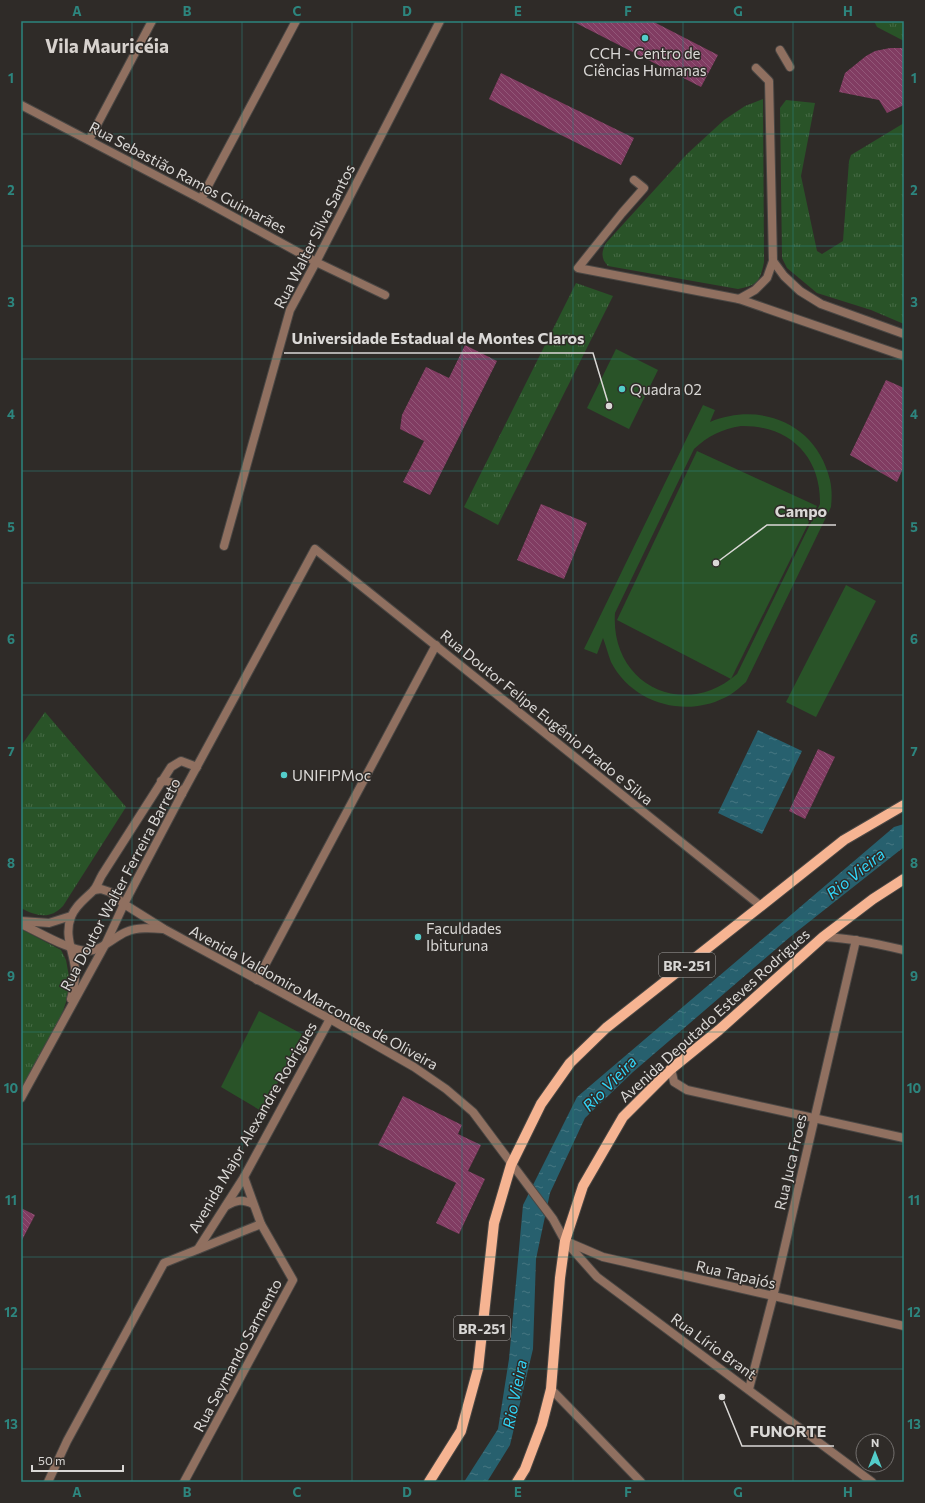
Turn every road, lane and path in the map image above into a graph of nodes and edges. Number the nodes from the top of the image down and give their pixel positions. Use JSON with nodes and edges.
{"nodes":[{"id":1,"x":152,"y":21,"type":"edge"},
{"id":2,"x":296,"y":21,"type":"edge"},
{"id":3,"x":440,"y":21,"type":"edge"},
{"id":4,"x":780,"y":50,"type":"dead end"},
{"id":5,"x":790,"y":67,"type":"dead end"},
{"id":6,"x":756,"y":68,"type":"dead end"},
{"id":7,"x":21,"y":105,"type":"edge"},
{"id":8,"x":89,"y":140,"type":"junction"},
{"id":9,"x":634,"y":180,"type":"dead end"},
{"id":10,"x":201,"y":199,"type":"junction"},
{"id":11,"x":773,"y":261,"type":"junction"},
{"id":12,"x":316,"y":262,"type":"junction"},
{"id":13,"x":385,"y":294,"type":"dead end"},
{"id":14,"x":739,"y":299,"type":"junction"},
{"id":15,"x":904,"y":334,"type":"edge"},
{"id":16,"x":904,"y":356,"type":"edge"},
{"id":17,"x":224,"y":546,"type":"dead end"},
{"id":18,"x":315,"y":549,"type":"joint"},
{"id":19,"x":436,"y":645,"type":"junction"},
{"id":20,"x":197,"y":767,"type":"junction"},
{"id":21,"x":161,"y":781,"type":"junction"},
{"id":22,"x":182,"y":794,"type":"junction"},
{"id":23,"x":904,"y":805,"type":"edge"},
{"id":24,"x":904,"y":879,"type":"edge"},
{"id":25,"x":94,"y":890,"type":"junction"},
{"id":26,"x":124,"y":904,"type":"junction"},
{"id":27,"x":761,"y":906,"type":"junction"},
{"id":28,"x":71,"y":916,"type":"junction"},
{"id":29,"x":21,"y":922,"type":"edge"},
{"id":30,"x":164,"y":929,"type":"junction"},
{"id":31,"x":823,"y":937,"type":"junction"},
{"id":32,"x":856,"y":940,"type":"junction"},
{"id":33,"x":106,"y":943,"type":"junction"},
{"id":34,"x":69,"y":946,"type":"junction"},
{"id":35,"x":904,"y":950,"type":"edge"},
{"id":36,"x":257,"y":980,"type":"junction"},
{"id":37,"x":67,"y":1015,"type":"junction"},
{"id":38,"x":330,"y":1019,"type":"junction"},
{"id":39,"x":671,"y":1069,"type":"junction"},
{"id":40,"x":21,"y":1098,"type":"edge"},
{"id":41,"x":814,"y":1118,"type":"junction"},
{"id":42,"x":904,"y":1138,"type":"edge"},
{"id":43,"x":511,"y":1165,"type":"junction"},
{"id":44,"x":244,"y":1176,"type":"junction"},
{"id":45,"x":253,"y":1204,"type":"junction"},
{"id":46,"x":226,"y":1206,"type":"junction"},
{"id":47,"x":553,"y":1220,"type":"joint"},
{"id":48,"x":261,"y":1224,"type":"junction"},
{"id":49,"x":565,"y":1241,"type":"junction"},
{"id":50,"x":198,"y":1249,"type":"junction"},
{"id":51,"x":774,"y":1297,"type":"junction"},
{"id":52,"x":904,"y":1326,"type":"edge"},
{"id":53,"x":551,"y":1389,"type":"junction"},
{"id":54,"x":749,"y":1389,"type":"junction"},
{"id":55,"x":48,"y":1482,"type":"edge"},
{"id":56,"x":184,"y":1482,"type":"edge"},
{"id":57,"x":429,"y":1482,"type":"edge"},
{"id":58,"x":517,"y":1482,"type":"edge"},
{"id":59,"x":641,"y":1482,"type":"edge"},
{"id":60,"x":872,"y":1482,"type":"edge"}],
"edges":[{"from":1,"to":8,"type":"street"},
{"from":2,"to":10,"type":"street"},
{"from":3,"to":12,"type":"street","name":"Rua Walter Silva Santos"},
{"from":4,"to":5,"type":"street"},
{"from":6,"to":11,"type":"street"},
{"from":7,"to":8,"type":"street","name":"Rua Sebastião Ramos Guimarães"},
{"from":8,"to":10,"type":"street","name":"Rua Sebastião Ramos Guimarães"},
{"from":9,"to":14,"type":"street"},
{"from":10,"to":12,"type":"street","name":"Rua Sebastião Ramos Guimarães"},
{"from":11,"to":14,"type":"street"},
{"from":11,"to":15,"type":"street"},
{"from":12,"to":13,"type":"street","name":"Rua Sebastião Ramos Guimarães"},
{"from":12,"to":17,"type":"street","name":"Rua Walter Silva Santos"},
{"from":14,"to":16,"type":"street"},
{"from":18,"to":19,"type":"street","name":"Rua Doutor Felipe Eugênio Prado e Silva"},
{"from":18,"to":20,"type":"street","name":"Rua Doutor Walter Ferreira Barreto"},
{"from":19,"to":27,"type":"street","name":"Rua Doutor Felipe Eugênio Prado e Silva"},
{"from":19,"to":36,"type":"street"},
{"from":20,"to":21,"type":"street","name":"Rua Doutor Walter Ferreira Barreto"},
{"from":20,"to":22,"type":"street","name":"Rua Doutor Walter Ferreira Barreto"},
{"from":21,"to":22,"type":"street"},
{"from":21,"to":25,"type":"street","name":"Rua Doutor Walter Ferreira Barreto"},
{"from":22,"to":26,"type":"street","name":"Rua Doutor Walter Ferreira Barreto"},
{"from":23,"to":27,"type":"main road","number":"BR-251"},
{"from":24,"to":31,"type":"main road","name":"Avenida Deputado Esteves Rodrigues"},
{"from":25,"to":26,"type":"street"},
{"from":25,"to":28,"type":"street","name":"Rua Doutor Walter Ferreira Barreto"},
{"from":26,"to":30,"type":"street","name":"Avenida Valdomiro Marcondes de Oliveira"},
{"from":26,"to":33,"type":"street","name":"Rua Doutor Walter Ferreira Barreto"},
{"from":27,"to":43,"type":"main road","number":"BR-251"},
{"from":28,"to":29,"type":"street","name":"Avenida Valdomiro Marcondes de Oliveira"},
{"from":28,"to":34,"type":"street","name":"Rua Doutor Walter Ferreira Barreto"},
{"from":29,"to":34,"type":"street","name":"Avenida Valdomiro Marcondes de Oliveira"},
{"from":30,"to":33,"type":"street","name":"Avenida Valdomiro Marcondes de Oliveira"},
{"from":30,"to":36,"type":"street","name":"Avenida Valdomiro Marcondes de Oliveira"},
{"from":31,"to":32,"type":"street"},
{"from":31,"to":39,"type":"main road","name":"Avenida Deputado Esteves Rodrigues"},
{"from":32,"to":35,"type":"street"},
{"from":32,"to":41,"type":"street","name":"Rua Juca Froes"},
{"from":33,"to":34,"type":"street","name":"Avenida Valdomiro Marcondes de Oliveira"},
{"from":33,"to":37,"type":"street","name":"Rua Doutor Walter Ferreira Barreto"},
{"from":34,"to":37,"type":"street","name":"Rua Doutor Walter Ferreira Barreto"},
{"from":36,"to":38,"type":"street","name":"Avenida Valdomiro Marcondes de Oliveira"},
{"from":37,"to":40,"type":"street","name":"Rua Doutor Walter Ferreira Barreto"},
{"from":38,"to":43,"type":"street","name":"Avenida Valdomiro Marcondes de Oliveira"},
{"from":38,"to":44,"type":"street","name":"Avenida Major Alexandre Rodrigues"},
{"from":39,"to":41,"type":"street"},
{"from":39,"to":49,"type":"main road","name":"Avenida Deputado Esteves Rodrigues"},
{"from":41,"to":42,"type":"street"},
{"from":41,"to":51,"type":"street","name":"Rua Juca Froes"},
{"from":43,"to":47,"type":"street","name":"Avenida Valdomiro Marcondes de Oliveira"},
{"from":43,"to":57,"type":"main road","number":"BR-251"},
{"from":44,"to":45,"type":"street","name":"Rua Seymando Sarmento"},
{"from":44,"to":46,"type":"street","name":"Avenida Major Alexandre Rodrigues"},
{"from":45,"to":46,"type":"street"},
{"from":45,"to":48,"type":"street","name":"Rua Seymando Sarmento"},
{"from":46,"to":50,"type":"street","name":"Avenida Major Alexandre Rodrigues"},
{"from":47,"to":49,"type":"street","name":"Rua Lírio Brant"},
{"from":48,"to":50,"type":"street","name":"Avenida Major Alexandre Rodrigues"},
{"from":48,"to":56,"type":"street","name":"Rua Seymando Sarmento"},
{"from":49,"to":51,"type":"street","name":"Rua Tapajós"},
{"from":49,"to":53,"type":"main road","name":"Avenida Deputado Esteves Rodrigues"},
{"from":49,"to":54,"type":"street","name":"Rua Lírio Brant"},
{"from":50,"to":55,"type":"street","name":"Avenida Major Alexandre Rodrigues"},
{"from":51,"to":52,"type":"street","name":"Rua Tapajós"},
{"from":51,"to":54,"type":"street","name":"Rua Juca Froes"},
{"from":53,"to":58,"type":"main road","name":"Avenida Deputado Esteves Rodrigues"},
{"from":53,"to":59,"type":"street"},
{"from":54,"to":60,"type":"street","name":"Rua Lírio Brant"}]}
